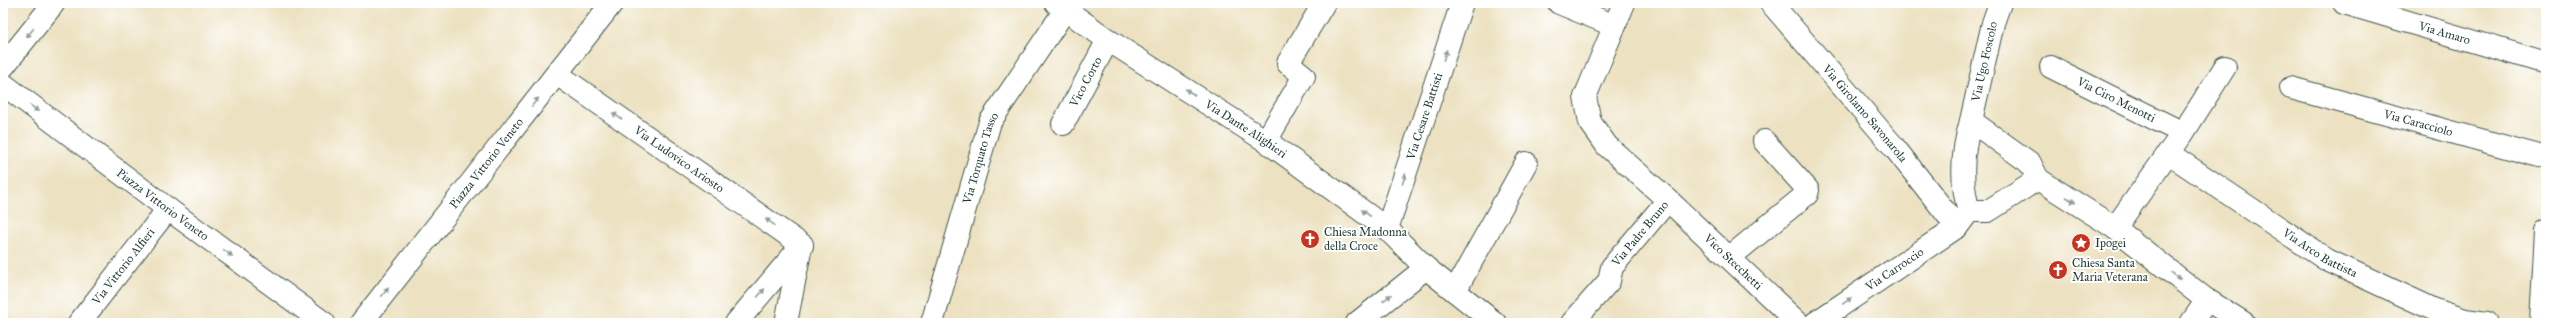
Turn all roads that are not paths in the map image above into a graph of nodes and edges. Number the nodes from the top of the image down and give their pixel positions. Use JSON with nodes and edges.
{"nodes":[{"id":1,"x":54,"y":3,"type":"edge"},
{"id":2,"x":612,"y":3,"type":"edge"},
{"id":3,"x":1324,"y":3,"type":"edge"},
{"id":4,"x":1462,"y":3,"type":"edge"},
{"id":5,"x":1559,"y":3,"type":"edge"},
{"id":6,"x":1624,"y":3,"type":"edge"},
{"id":7,"x":1771,"y":3,"type":"edge"},
{"id":8,"x":2000,"y":3,"type":"edge"},
{"id":9,"x":2344,"y":3,"type":"edge"},
{"id":10,"x":1061,"y":6,"type":"edge"},
{"id":11,"x":1615,"y":26,"type":"junction"},
{"id":12,"x":1108,"y":40,"type":"junction"},
{"id":13,"x":2546,"y":63,"type":"edge"},
{"id":14,"x":3,"y":67,"type":"edge"},
{"id":15,"x":2051,"y":67,"type":"dead end"},
{"id":16,"x":2225,"y":67,"type":"dead end"},
{"id":17,"x":557,"y":74,"type":"junction"},
{"id":18,"x":3,"y":84,"type":"edge"},
{"id":19,"x":2291,"y":88,"type":"dead end"},
{"id":20,"x":1972,"y":121,"type":"junction"},
{"id":21,"x":1063,"y":124,"type":"dead end"},
{"id":22,"x":2182,"y":133,"type":"junction"},
{"id":23,"x":1266,"y":141,"type":"junction"},
{"id":24,"x":1764,"y":141,"type":"dead end"},
{"id":25,"x":2168,"y":153,"type":"junction"},
{"id":26,"x":2546,"y":158,"type":"edge"},
{"id":27,"x":1526,"y":163,"type":"dead end"},
{"id":28,"x":2038,"y":179,"type":"junction"},
{"id":29,"x":1668,"y":200,"type":"junction"},
{"id":30,"x":168,"y":209,"type":"junction"},
{"id":31,"x":1963,"y":219,"type":"junction"},
{"id":32,"x":2115,"y":228,"type":"junction"},
{"id":33,"x":1387,"y":229,"type":"junction"},
{"id":34,"x":2546,"y":230,"type":"edge"},
{"id":35,"x":802,"y":245,"type":"junction"},
{"id":36,"x":1730,"y":257,"type":"junction"},
{"id":37,"x":1426,"y":268,"type":"junction"},
{"id":38,"x":1455,"y":291,"type":"junction"},
{"id":39,"x":2207,"y":300,"type":"junction"},
{"id":40,"x":79,"y":323,"type":"edge"},
{"id":41,"x":324,"y":323,"type":"edge"},
{"id":42,"x":361,"y":323,"type":"edge"},
{"id":43,"x":736,"y":323,"type":"edge"},
{"id":44,"x":786,"y":323,"type":"edge"},
{"id":45,"x":932,"y":323,"type":"edge"},
{"id":46,"x":1357,"y":323,"type":"edge"},
{"id":47,"x":1495,"y":323,"type":"edge"},
{"id":48,"x":1572,"y":323,"type":"edge"},
{"id":49,"x":1798,"y":323,"type":"edge"},
{"id":50,"x":1815,"y":323,"type":"edge"},
{"id":51,"x":2191,"y":323,"type":"edge"},
{"id":52,"x":2244,"y":323,"type":"edge"},
{"id":53,"x":2487,"y":323,"type":"edge"},
{"id":54,"x":2541,"y":323,"type":"edge"}],
"edges":[{"from":1,"to":14,"type":"street","one_way":true},
{"from":2,"to":17,"type":"street","name":"Piazza Vittorio Veneto"},
{"from":3,"to":23,"type":"street"},
{"from":33,"to":4,"type":"street","name":"Via Cesare Battisti","one_way":true},
{"from":5,"to":11,"type":"street"},
{"from":6,"to":11,"type":"street","name":"Via Padre Bruno"},
{"from":7,"to":31,"type":"street","name":"Via Girolamo Savonarola"},
{"from":8,"to":20,"type":"street","name":"Via Ugo Foscolo"},
{"from":9,"to":13,"type":"street","name":"Via Amaro"},
{"from":10,"to":12,"type":"street","name":"Via Dante Alighieri"},
{"from":10,"to":45,"type":"street","name":"Via Torquato Tasso"},
{"from":11,"to":29,"type":"street","name":"Via Padre Bruno"},
{"from":12,"to":21,"type":"street","name":"Vico Corto"},
{"from":23,"to":12,"type":"street","name":"Via Dante Alighieri","one_way":true},
{"from":15,"to":22,"type":"street","name":"Via Ciro Menotti"},
{"from":16,"to":22,"type":"street"},
{"from":35,"to":17,"type":"street","name":"Via Ludovico Ariosto","one_way":true},
{"from":42,"to":17,"type":"street","name":"Piazza Vittorio Veneto","one_way":true},
{"from":18,"to":30,"type":"street","name":"Piazza Vittorio Veneto","one_way":true},
{"from":19,"to":26,"type":"street","name":"Via Caracciolo"},
{"from":20,"to":28,"type":"street"},
{"from":20,"to":31,"type":"street"},
{"from":22,"to":25,"type":"street"},
{"from":33,"to":23,"type":"street","name":"Via Dante Alighieri","one_way":true},
{"from":24,"to":36,"type":"street"},
{"from":25,"to":32,"type":"street"},
{"from":25,"to":53,"type":"street","name":"Via Arco Battista"},
{"from":27,"to":38,"type":"street"},
{"from":28,"to":31,"type":"street"},
{"from":28,"to":32,"type":"street","one_way":true},
{"from":29,"to":36,"type":"street","name":"Vico Stecchetti"},
{"from":29,"to":48,"type":"street","name":"Via Padre Bruno"},
{"from":30,"to":40,"type":"street","name":"Via Vittorio Alfieri"},
{"from":30,"to":41,"type":"street","name":"Piazza Vittorio Veneto","one_way":true},
{"from":50,"to":31,"type":"street","name":"Via Carroccio","one_way":true},
{"from":32,"to":39,"type":"street","one_way":true},
{"from":33,"to":37,"type":"street","name":"Via Dante Alighieri"},
{"from":34,"to":54,"type":"street"},
{"from":43,"to":35,"type":"street","one_way":true},
{"from":35,"to":44,"type":"street"},
{"from":36,"to":49,"type":"street","name":"Vico Stecchetti"},
{"from":37,"to":38,"type":"street","name":"Via Dante Alighieri"},
{"from":46,"to":37,"type":"street","one_way":true},
{"from":38,"to":47,"type":"street","name":"Via Dante Alighieri"},
{"from":39,"to":51,"type":"street"},
{"from":39,"to":52,"type":"street"}]}
